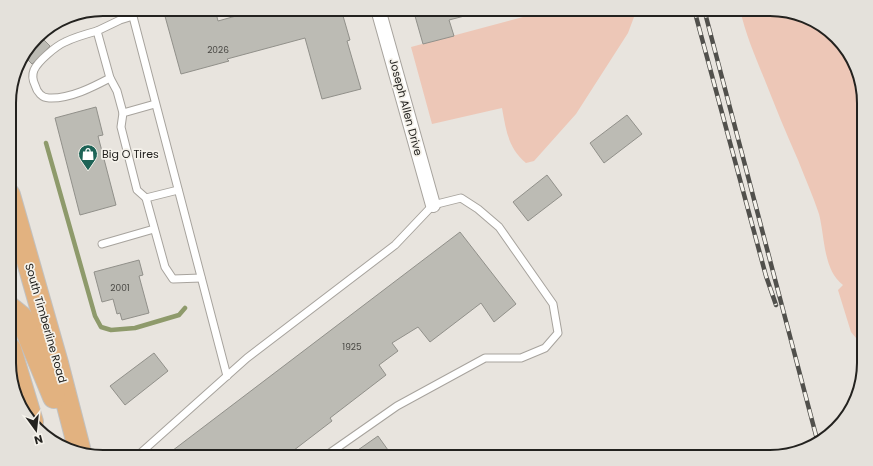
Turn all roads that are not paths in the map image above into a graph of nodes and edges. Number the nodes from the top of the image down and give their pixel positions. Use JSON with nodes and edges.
{"nodes":[{"id":1,"x":127,"y":16,"type":"edge"},
{"id":2,"x":133,"y":16,"type":"edge"},
{"id":3,"x":380,"y":16,"type":"edge"},
{"id":4,"x":97,"y":31,"type":"junction"},
{"id":5,"x":110,"y":78,"type":"junction"},
{"id":6,"x":156,"y":104,"type":"junction"},
{"id":7,"x":123,"y":113,"type":"junction"},
{"id":8,"x":178,"y":190,"type":"junction"},
{"id":9,"x":146,"y":198,"type":"junction"},
{"id":10,"x":433,"y":205,"type":"junction"},
{"id":11,"x":16,"y":220,"type":"edge"},
{"id":12,"x":154,"y":229,"type":"junction"},
{"id":13,"x":102,"y":244,"type":"dead end"},
{"id":14,"x":201,"y":278,"type":"junction"},
{"id":15,"x":16,"y":313,"type":"edge"},
{"id":16,"x":17,"y":371,"type":"edge"},
{"id":17,"x":227,"y":376,"type":"junction"},
{"id":18,"x":26,"y":404,"type":"edge"},
{"id":19,"x":73,"y":444,"type":"edge"},
{"id":20,"x":78,"y":446,"type":"edge"},
{"id":21,"x":144,"y":450,"type":"edge"},
{"id":22,"x":334,"y":450,"type":"edge"}],
"edges":[{"from":1,"to":4,"type":"lane"},
{"from":2,"to":6,"type":"lane"},
{"from":3,"to":10,"type":"street","name":"Joseph Allen Drive"},
{"from":4,"to":5,"type":"lane"},
{"from":4,"to":5,"type":"lane"},
{"from":5,"to":7,"type":"lane"},
{"from":6,"to":7,"type":"lane"},
{"from":6,"to":8,"type":"lane"},
{"from":7,"to":9,"type":"lane"},
{"from":8,"to":9,"type":"lane"},
{"from":8,"to":14,"type":"lane"},
{"from":9,"to":12,"type":"lane"},
{"from":10,"to":17,"type":"lane"},
{"from":10,"to":22,"type":"lane"},
{"from":11,"to":20,"type":"main road","name":"South Timberline Road"},
{"from":12,"to":13,"type":"lane"},
{"from":12,"to":14,"type":"lane"},
{"from":14,"to":17,"type":"lane"},
{"from":15,"to":19,"type":"main road"},
{"from":16,"to":18,"type":"main road"},
{"from":17,"to":21,"type":"lane"}]}
